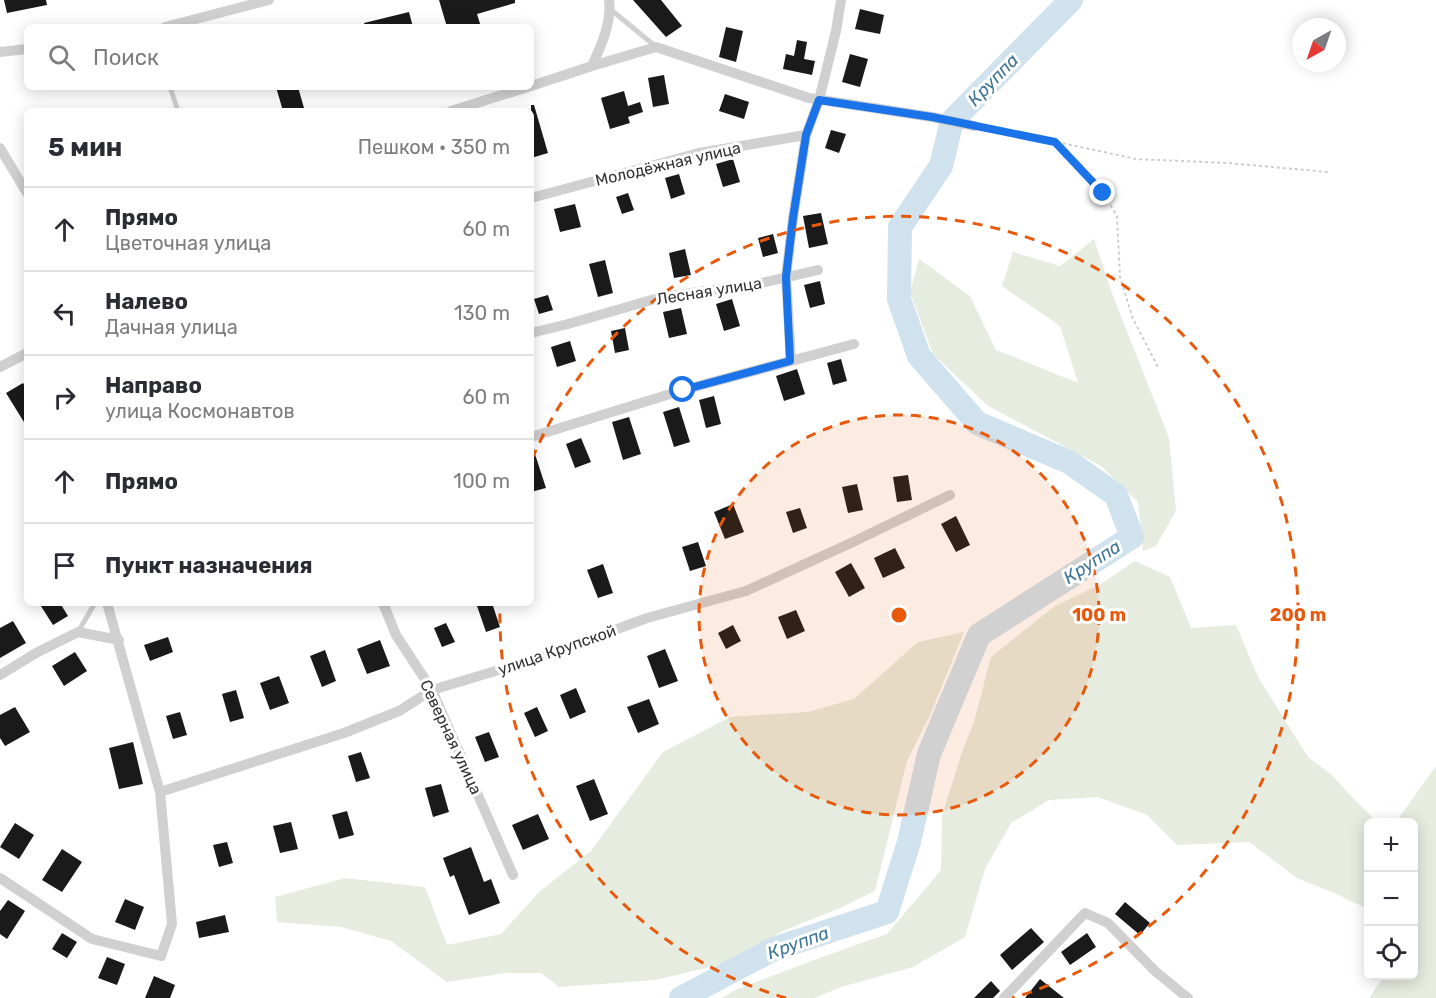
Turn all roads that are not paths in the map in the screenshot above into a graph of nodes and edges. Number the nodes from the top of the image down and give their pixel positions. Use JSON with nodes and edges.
{"nodes":[{"id":1,"x":269,"y":0,"type":"edge"},
{"id":2,"x":841,"y":0,"type":"edge"},
{"id":3,"x":609,"y":4,"type":"edge"},
{"id":4,"x":177,"y":24,"type":"edge"},
{"id":5,"x":656,"y":47,"type":"junction"},
{"id":6,"x":24,"y":48,"type":"edge"},
{"id":7,"x":0,"y":52,"type":"edge"},
{"id":8,"x":592,"y":66,"type":"junction"},
{"id":9,"x":534,"y":84,"type":"edge"},
{"id":10,"x":171,"y":90,"type":"edge"},
{"id":11,"x":517,"y":90,"type":"edge"},
{"id":12,"x":819,"y":100,"type":"junction"},
{"id":13,"x":177,"y":108,"type":"edge"},
{"id":14,"x":460,"y":108,"type":"edge"},
{"id":15,"x":974,"y":126,"type":"road end"},
{"id":16,"x":806,"y":135,"type":"junction"},
{"id":17,"x":0,"y":148,"type":"edge"},
{"id":18,"x":24,"y":188,"type":"edge"},
{"id":19,"x":534,"y":197,"type":"edge"},
{"id":20,"x":818,"y":270,"type":"dead end"},
{"id":21,"x":786,"y":277,"type":"junction"},
{"id":22,"x":534,"y":332,"type":"edge"},
{"id":23,"x":854,"y":344,"type":"dead end"},
{"id":24,"x":24,"y":355,"type":"edge"},
{"id":25,"x":790,"y":361,"type":"junction"},
{"id":26,"x":0,"y":368,"type":"edge"},
{"id":27,"x":534,"y":436,"type":"edge"},
{"id":28,"x":950,"y":495,"type":"dead end"},
{"id":29,"x":93,"y":606,"type":"edge"},
{"id":30,"x":108,"y":606,"type":"edge"},
{"id":31,"x":384,"y":606,"type":"edge"},
{"id":32,"x":78,"y":632,"type":"junction"},
{"id":33,"x":118,"y":640,"type":"junction"},
{"id":34,"x":0,"y":675,"type":"edge"},
{"id":35,"x":432,"y":690,"type":"junction"},
{"id":36,"x":160,"y":792,"type":"junction"},
{"id":37,"x":513,"y":875,"type":"dead end"},
{"id":38,"x":0,"y":878,"type":"edge"},
{"id":39,"x":1004,"y":998,"type":"edge"},
{"id":40,"x":1188,"y":998,"type":"edge"}],
"edges":[{"from":1,"to":4,"type":"street"},
{"from":2,"to":12,"type":"street"},
{"from":3,"to":5,"type":"lane"},
{"from":3,"to":8,"type":"street"},
{"from":5,"to":8,"type":"street"},
{"from":5,"to":12,"type":"street"},
{"from":6,"to":7,"type":"street"},
{"from":8,"to":9,"type":"street"},
{"from":10,"to":13,"type":"lane"},
{"from":11,"to":14,"type":"street"},
{"from":12,"to":15,"type":"street"},
{"from":12,"to":16,"type":"street"},
{"from":16,"to":19,"type":"street","name":"Молодёжная улица"},
{"from":16,"to":21,"type":"street"},
{"from":17,"to":18,"type":"street"},
{"from":20,"to":21,"type":"street","name":"Лесная улица"},
{"from":21,"to":22,"type":"street","name":"Лесная улица"},
{"from":21,"to":25,"type":"street"},
{"from":23,"to":25,"type":"street"},
{"from":24,"to":26,"type":"street"},
{"from":25,"to":27,"type":"street"},
{"from":28,"to":35,"type":"street","name":"улица Крупской"},
{"from":29,"to":32,"type":"lane"},
{"from":30,"to":33,"type":"street"},
{"from":31,"to":35,"type":"street","name":"Северная улица"},
{"from":32,"to":33,"type":"street"},
{"from":32,"to":34,"type":"street"},
{"from":33,"to":36,"type":"street"},
{"from":35,"to":36,"type":"street","name":"улица Крупской"},
{"from":35,"to":37,"type":"street","name":"Северная улица"},
{"from":36,"to":38,"type":"street"},
{"from":39,"to":40,"type":"street"}]}
